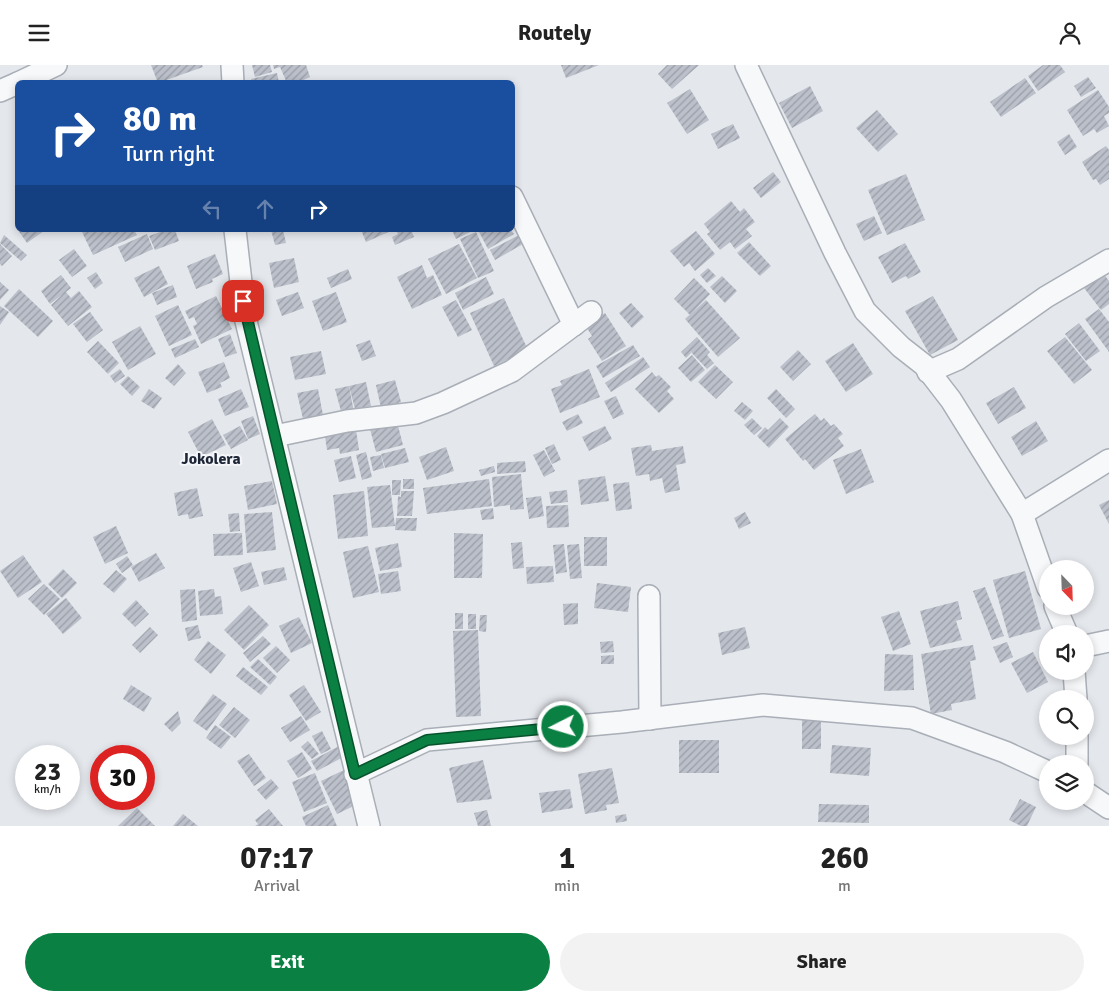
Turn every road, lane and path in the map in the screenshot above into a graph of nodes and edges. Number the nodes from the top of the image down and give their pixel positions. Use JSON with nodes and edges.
{"nodes":[{"id":1,"x":56,"y":65,"type":"edge"},
{"id":2,"x":232,"y":65,"type":"edge"},
{"id":3,"x":746,"y":65,"type":"edge"},
{"id":4,"x":24,"y":80,"type":"edge"},
{"id":5,"x":233,"y":80,"type":"edge"},
{"id":6,"x":15,"y":84,"type":"edge"},
{"id":7,"x":0,"y":91,"type":"edge"},
{"id":8,"x":515,"y":203,"type":"edge"},
{"id":9,"x":235,"y":232,"type":"edge"},
{"id":10,"x":1109,"y":260,"type":"edge"},
{"id":11,"x":591,"y":312,"type":"dead end"},
{"id":12,"x":574,"y":325,"type":"junction"},
{"id":13,"x":928,"y":372,"type":"junction"},
{"id":14,"x":275,"y":436,"type":"junction"},
{"id":15,"x":1109,"y":460,"type":"edge"},
{"id":16,"x":1022,"y":513,"type":"junction"},
{"id":17,"x":1039,"y":562,"type":"edge"},
{"id":18,"x":650,"y":596,"type":"dead end"},
{"id":19,"x":1109,"y":641,"type":"edge"},
{"id":20,"x":1094,"y":644,"type":"edge"},
{"id":21,"x":650,"y":719,"type":"junction"},
{"id":22,"x":1039,"y":768,"type":"edge"},
{"id":23,"x":355,"y":774,"type":"junction"},
{"id":24,"x":1094,"y":798,"type":"edge"},
{"id":25,"x":1109,"y":809,"type":"edge"},
{"id":26,"x":369,"y":826,"type":"edge"}],
"edges":[{"from":1,"to":4,"type":"street"},
{"from":2,"to":5,"type":"street"},
{"from":3,"to":13,"type":"street"},
{"from":6,"to":7,"type":"street"},
{"from":8,"to":12,"type":"street"},
{"from":9,"to":14,"type":"street"},
{"from":10,"to":13,"type":"street"},
{"from":11,"to":12,"type":"street"},
{"from":12,"to":14,"type":"street"},
{"from":13,"to":16,"type":"street"},
{"from":14,"to":23,"type":"street"},
{"from":15,"to":16,"type":"street"},
{"from":16,"to":17,"type":"street"},
{"from":18,"to":21,"type":"street"},
{"from":19,"to":20,"type":"street"},
{"from":21,"to":22,"type":"street"},
{"from":21,"to":23,"type":"street"},
{"from":23,"to":26,"type":"street"},
{"from":24,"to":25,"type":"street"}]}
